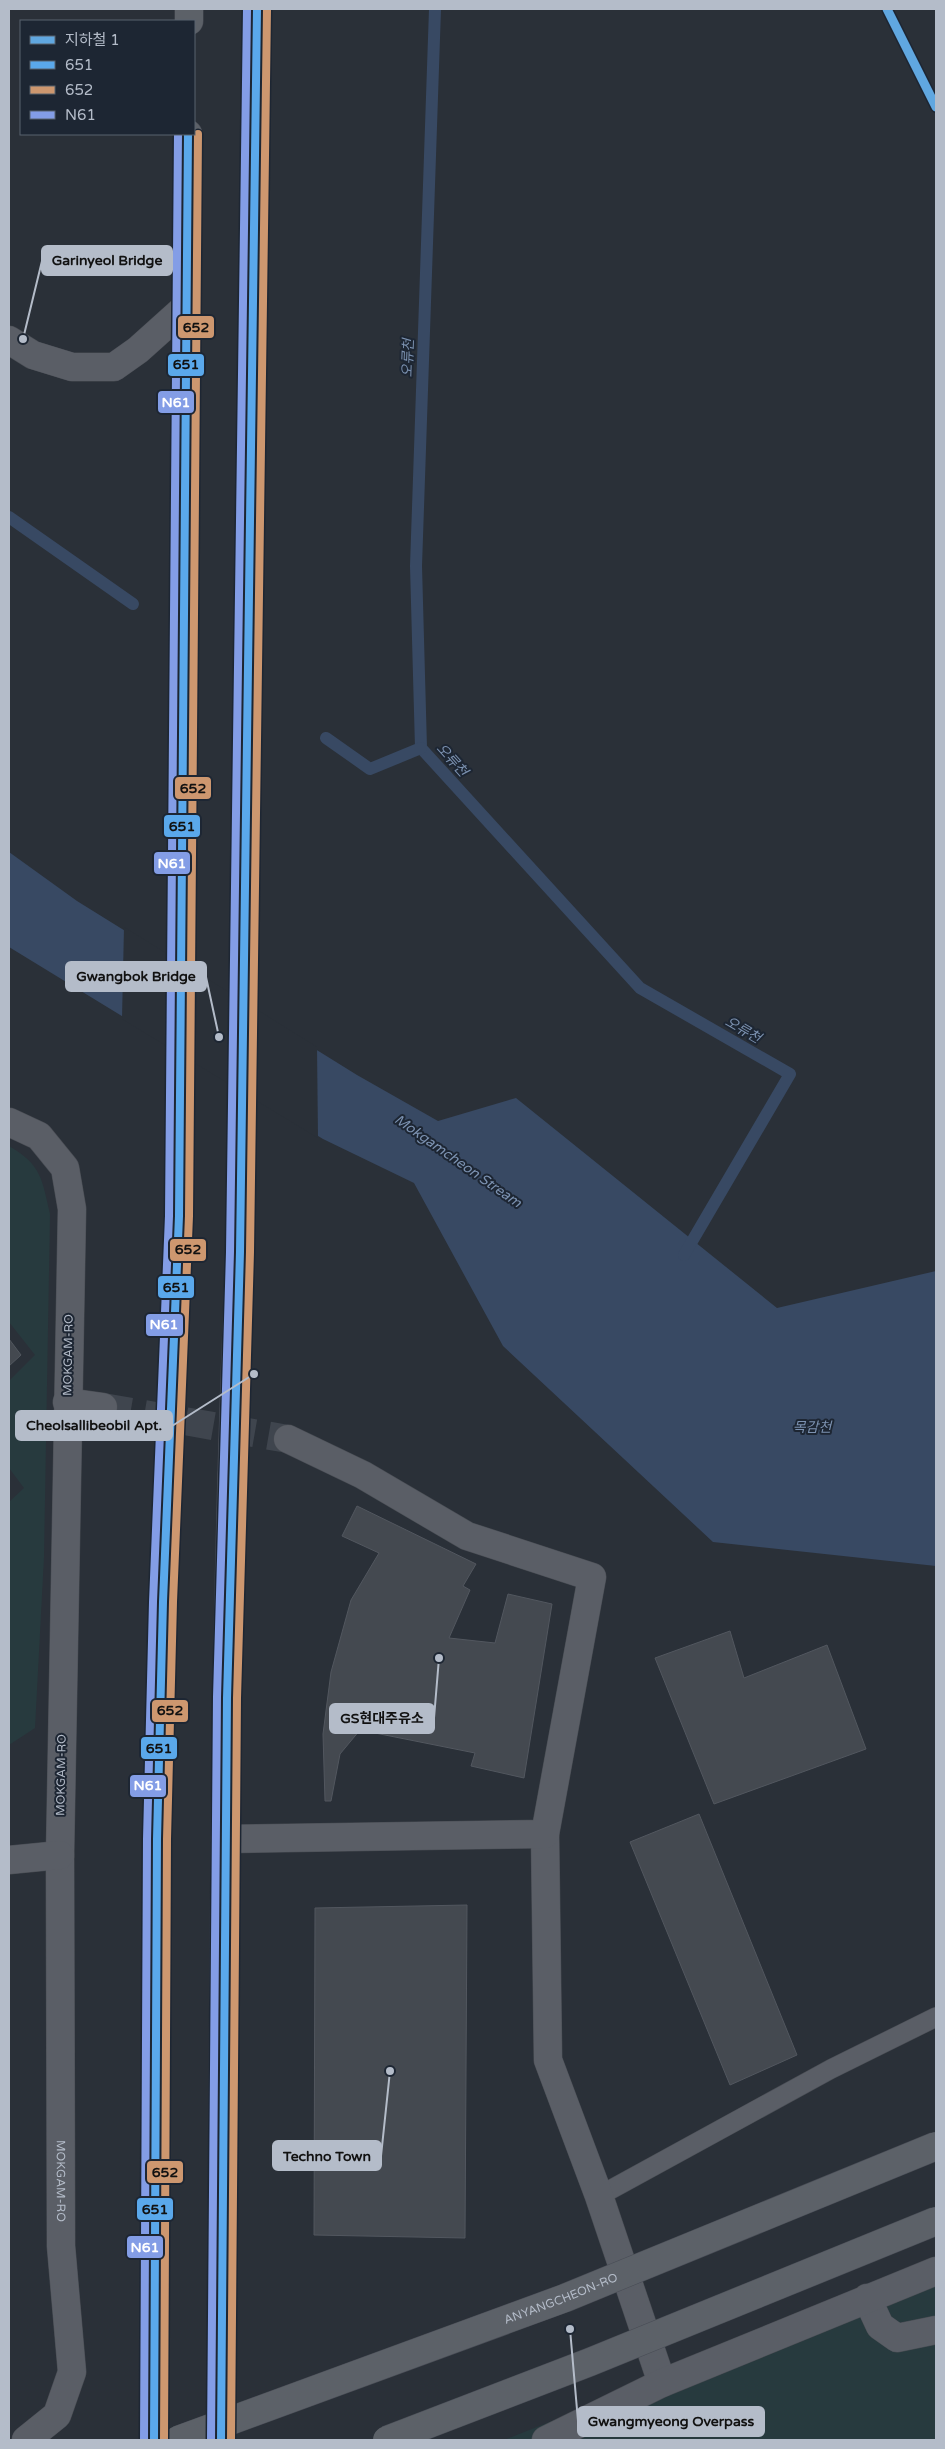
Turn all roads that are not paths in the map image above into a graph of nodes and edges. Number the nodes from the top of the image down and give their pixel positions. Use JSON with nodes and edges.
{"nodes":[{"id":1,"x":257,"y":9,"type":"edge"},
{"id":2,"x":188,"y":135,"type":"edge"},
{"id":3,"x":187,"y":306,"type":"junction"},
{"id":4,"x":9,"y":340,"type":"edge"},
{"id":5,"x":9,"y":1122,"type":"edge"},
{"id":6,"x":67,"y":1402,"type":"junction"},
{"id":7,"x":103,"y":1407,"type":"tunnel mouth"},
{"id":8,"x":288,"y":1439,"type":"tunnel mouth"},
{"id":9,"x":545,"y":1834,"type":"junction"},
{"id":10,"x":225,"y":1839,"type":"junction"},
{"id":11,"x":60,"y":1855,"type":"junction"},
{"id":12,"x":9,"y":1860,"type":"edge"},
{"id":13,"x":936,"y":2017,"type":"edge"},
{"id":14,"x":936,"y":2146,"type":"edge"},
{"id":15,"x":599,"y":2196,"type":"junction"},
{"id":16,"x":936,"y":2222,"type":"edge"},
{"id":17,"x":936,"y":2271,"type":"edge"},
{"id":18,"x":867,"y":2298,"type":"junction"},
{"id":19,"x":936,"y":2330,"type":"edge"},
{"id":20,"x":662,"y":2383,"type":"junction"},
{"id":21,"x":26,"y":2440,"type":"edge"},
{"id":22,"x":154,"y":2440,"type":"edge"},
{"id":23,"x":178,"y":2440,"type":"edge"},
{"id":24,"x":221,"y":2440,"type":"edge"},
{"id":25,"x":387,"y":2440,"type":"edge"},
{"id":26,"x":546,"y":2440,"type":"edge"}],
"edges":[{"from":1,"to":10,"type":"main road"},
{"from":2,"to":3,"type":"main road"},
{"from":3,"to":4,"type":"street"},
{"from":3,"to":22,"type":"main road"},
{"from":5,"to":6,"type":"street","name":"MOKGAM-RO"},
{"from":6,"to":7,"type":"street"},
{"from":6,"to":11,"type":"street","name":"MOKGAM-RO"},
{"from":8,"to":9,"type":"street"},
{"from":9,"to":10,"type":"street"},
{"from":9,"to":15,"type":"street"},
{"from":10,"to":24,"type":"main road"},
{"from":11,"to":12,"type":"street"},
{"from":11,"to":21,"type":"street","name":"MOKGAM-RO"},
{"from":13,"to":15,"type":"lane"},
{"from":14,"to":23,"type":"main road","name":"ANYANGCHEON-RO","bridge":true},
{"from":15,"to":20,"type":"street"},
{"from":16,"to":25,"type":"main road","bridge":true},
{"from":17,"to":18,"type":"street"},
{"from":18,"to":19,"type":"street"},
{"from":18,"to":20,"type":"street"},
{"from":20,"to":26,"type":"street"}]}
